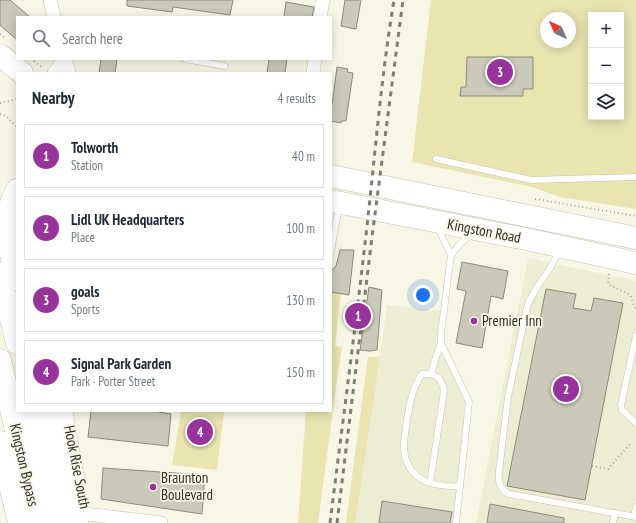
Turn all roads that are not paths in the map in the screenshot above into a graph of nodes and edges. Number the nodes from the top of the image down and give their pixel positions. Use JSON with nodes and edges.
{"nodes":[{"id":1,"x":50,"y":0,"type":"edge"},
{"id":2,"x":323,"y":0,"type":"edge"},
{"id":3,"x":54,"y":16,"type":"edge"},
{"id":4,"x":320,"y":16,"type":"edge"},
{"id":5,"x":0,"y":55,"type":"edge"},
{"id":6,"x":62,"y":60,"type":"edge"},
{"id":7,"x":65,"y":60,"type":"edge"},
{"id":8,"x":191,"y":60,"type":"edge"},
{"id":9,"x":315,"y":60,"type":"edge"},
{"id":10,"x":225,"y":66,"type":"dead end"},
{"id":11,"x":21,"y":72,"type":"edge"},
{"id":12,"x":50,"y":72,"type":"edge"},
{"id":13,"x":70,"y":72,"type":"edge"},
{"id":14,"x":313,"y":72,"type":"edge"},
{"id":15,"x":436,"y":159,"type":"dead end"},
{"id":16,"x":332,"y":176,"type":"edge"},
{"id":17,"x":636,"y":177,"type":"edge"},
{"id":18,"x":16,"y":181,"type":"edge"},
{"id":19,"x":0,"y":183,"type":"edge"},
{"id":20,"x":16,"y":192,"type":"edge"},
{"id":21,"x":336,"y":202,"type":"edge"},
{"id":22,"x":434,"y":221,"type":"junction"},
{"id":23,"x":477,"y":230,"type":"junction"},
{"id":24,"x":636,"y":238,"type":"edge"},
{"id":25,"x":332,"y":241,"type":"edge"},
{"id":26,"x":560,"y":247,"type":"junction"},
{"id":27,"x":451,"y":255,"type":"junction"},
{"id":28,"x":636,"y":263,"type":"edge"},
{"id":29,"x":0,"y":274,"type":"edge"},
{"id":30,"x":16,"y":275,"type":"edge"},
{"id":31,"x":636,"y":336,"type":"edge"},
{"id":32,"x":16,"y":338,"type":"edge"},
{"id":33,"x":441,"y":343,"type":"junction"},
{"id":34,"x":0,"y":360,"type":"edge"},
{"id":35,"x":431,"y":374,"type":"junction"},
{"id":36,"x":33,"y":412,"type":"edge"},
{"id":37,"x":52,"y":412,"type":"edge"},
{"id":38,"x":66,"y":412,"type":"edge"},
{"id":39,"x":636,"y":423,"type":"edge"},
{"id":40,"x":0,"y":442,"type":"edge"},
{"id":41,"x":430,"y":483,"type":"junction"},
{"id":42,"x":460,"y":487,"type":"junction"},
{"id":43,"x":636,"y":507,"type":"edge"},
{"id":44,"x":615,"y":513,"type":"junction"},
{"id":45,"x":635,"y":516,"type":"edge"},
{"id":46,"x":83,"y":520,"type":"edge"},
{"id":47,"x":19,"y":523,"type":"edge"},
{"id":48,"x":37,"y":523,"type":"edge"},
{"id":49,"x":56,"y":523,"type":"edge"},
{"id":50,"x":162,"y":523,"type":"edge"},
{"id":51,"x":456,"y":523,"type":"edge"},
{"id":52,"x":613,"y":523,"type":"edge"}],
"edges":[{"from":1,"to":3,"type":"street"},
{"from":2,"to":4,"type":"street"},
{"from":5,"to":11,"type":"highway"},
{"from":6,"to":12,"type":"street"},
{"from":7,"to":13,"type":"street"},
{"from":8,"to":10,"type":"lane"},
{"from":9,"to":14,"type":"street"},
{"from":15,"to":17,"type":"lane"},
{"from":16,"to":24,"type":"highway","name":"Kingston Road"},
{"from":18,"to":19,"type":"highway"},
{"from":20,"to":30,"type":"highway"},
{"from":21,"to":22,"type":"highway","name":"Kingston Road"},
{"from":21,"to":25,"type":"lane"},
{"from":22,"to":23,"type":"highway","name":"Kingston Road"},
{"from":22,"to":27,"type":"lane"},
{"from":23,"to":26,"type":"highway","name":"Kingston Road"},
{"from":23,"to":27,"type":"lane"},
{"from":26,"to":28,"type":"highway","name":"Kingston Road"},
{"from":26,"to":44,"type":"lane"},
{"from":27,"to":33,"type":"lane"},
{"from":29,"to":32,"type":"highway"},
{"from":31,"to":39,"type":"lane"},
{"from":33,"to":35,"type":"lane"},
{"from":33,"to":42,"type":"lane"},
{"from":34,"to":48,"type":"highway","name":"Kingston Bypass"},
{"from":35,"to":41,"type":"lane"},
{"from":35,"to":41,"type":"lane"},
{"from":36,"to":49,"type":"highway","name":"Kingston Bypass"},
{"from":37,"to":46,"type":"highway"},
{"from":38,"to":46,"type":"street","name":"Hook Rise South"},
{"from":40,"to":47,"type":"highway"},
{"from":41,"to":42,"type":"lane"},
{"from":42,"to":51,"type":"lane"},
{"from":43,"to":45,"type":"lane"},
{"from":44,"to":45,"type":"lane"},
{"from":44,"to":52,"type":"lane"},
{"from":46,"to":50,"type":"street"}]}
